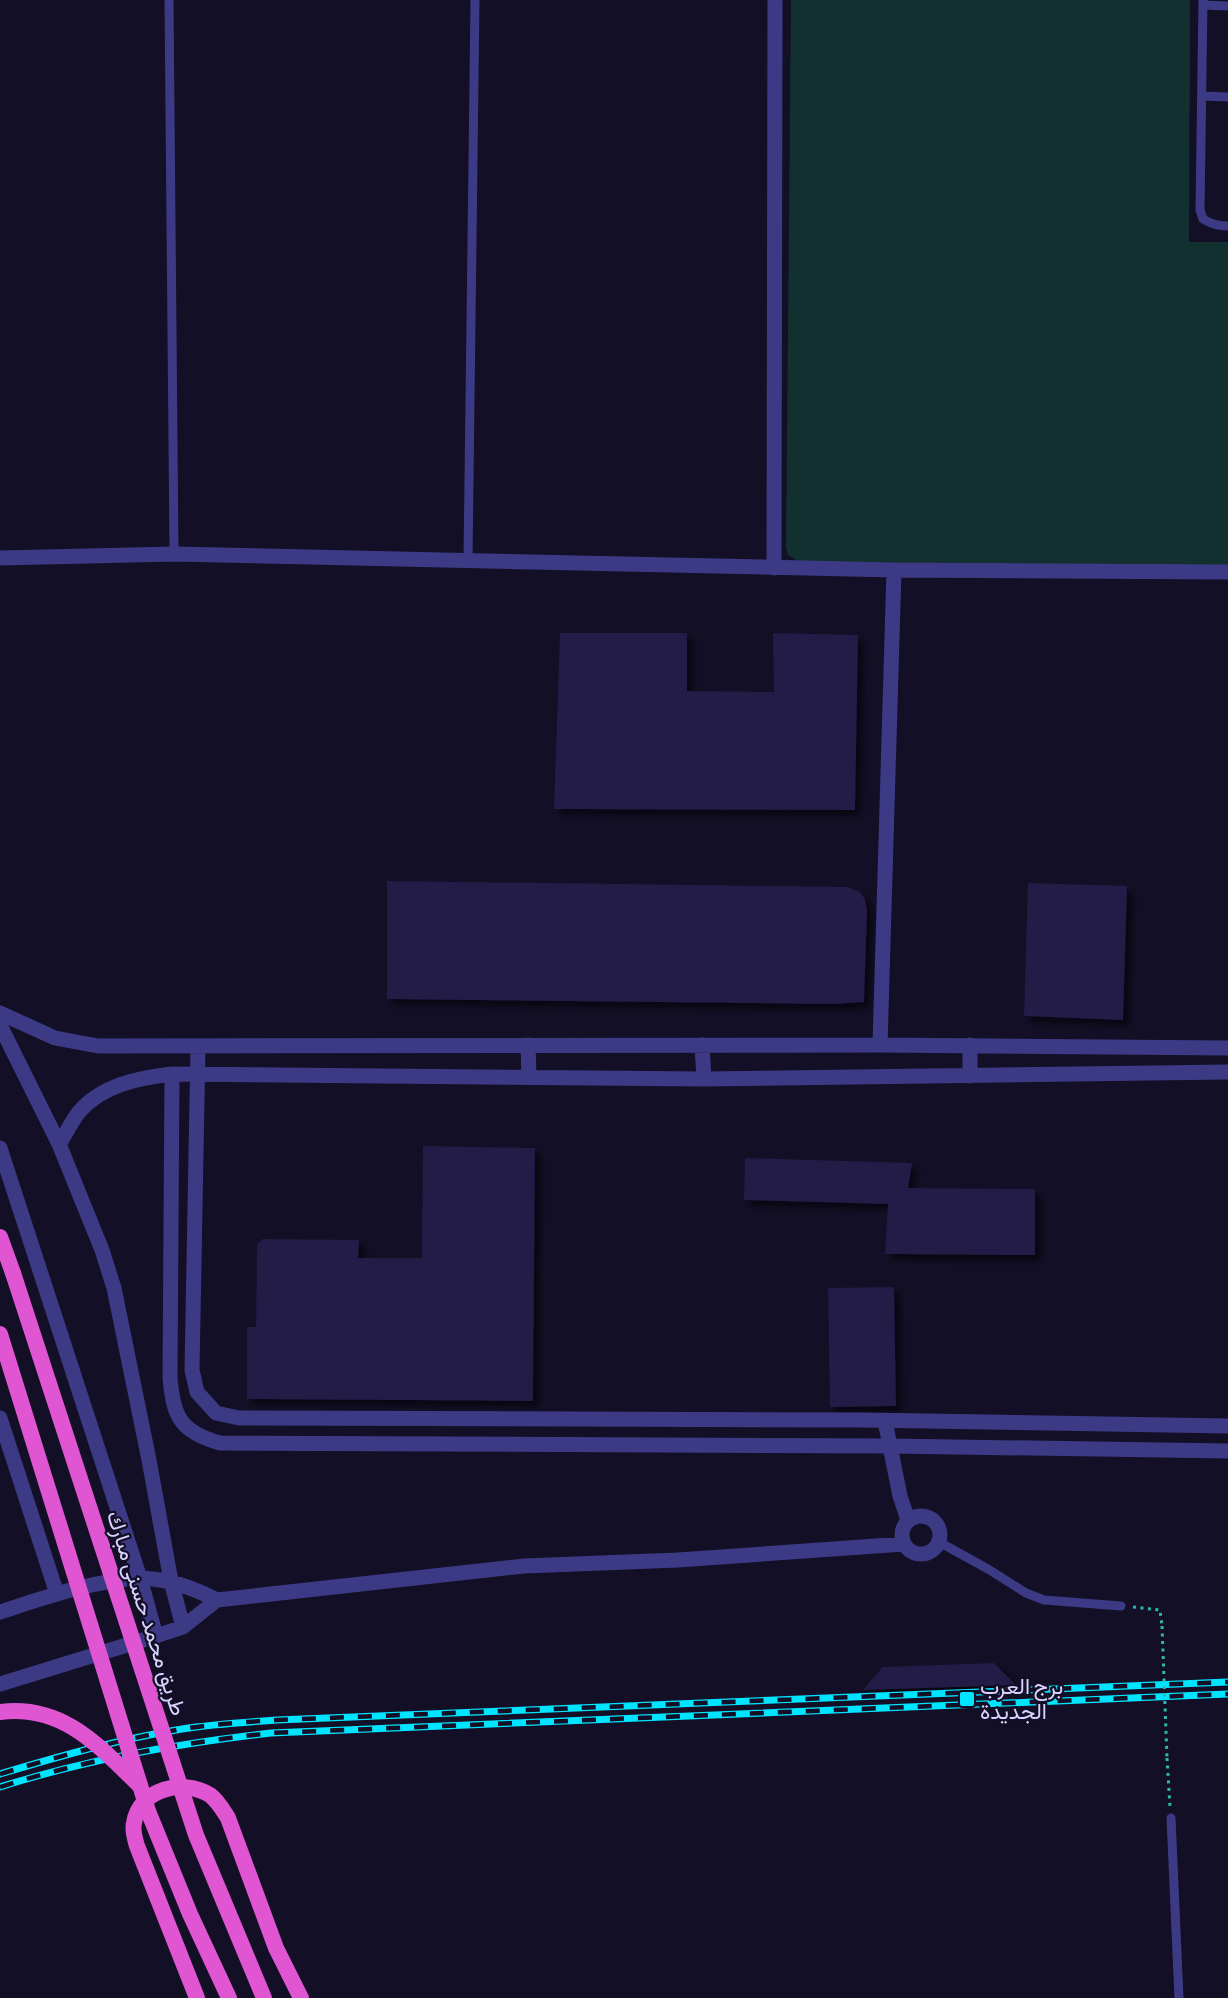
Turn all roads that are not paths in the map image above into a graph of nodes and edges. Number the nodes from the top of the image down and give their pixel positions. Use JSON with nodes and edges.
{"nodes":[{"id":1,"x":169,"y":0,"type":"edge"},
{"id":2,"x":475,"y":0,"type":"edge"},
{"id":3,"x":775,"y":0,"type":"edge"},
{"id":4,"x":1203,"y":2,"type":"edge"},
{"id":5,"x":1228,"y":6,"type":"edge"},
{"id":6,"x":1202,"y":96,"type":"junction"},
{"id":7,"x":1228,"y":97,"type":"edge"},
{"id":8,"x":1228,"y":226,"type":"edge"},
{"id":9,"x":174,"y":554,"type":"junction"},
{"id":10,"x":0,"y":558,"type":"edge"},
{"id":11,"x":468,"y":560,"type":"junction"},
{"id":12,"x":774,"y":568,"type":"junction"},
{"id":13,"x":894,"y":570,"type":"junction"},
{"id":14,"x":1228,"y":573,"type":"edge"},
{"id":15,"x":0,"y":1013,"type":"edge"},
{"id":16,"x":0,"y":1025,"type":"edge"},
{"id":17,"x":528,"y":1045,"type":"junction"},
{"id":18,"x":702,"y":1045,"type":"junction"},
{"id":19,"x":880,"y":1045,"type":"junction"},
{"id":20,"x":969,"y":1045,"type":"junction"},
{"id":21,"x":198,"y":1047,"type":"junction"},
{"id":22,"x":1228,"y":1048,"type":"edge"},
{"id":23,"x":1228,"y":1072,"type":"edge"},
{"id":24,"x":198,"y":1073,"type":"junction"},
{"id":25,"x":172,"y":1074,"type":"junction"},
{"id":26,"x":970,"y":1076,"type":"junction"},
{"id":27,"x":529,"y":1077,"type":"junction"},
{"id":28,"x":704,"y":1079,"type":"junction"},
{"id":29,"x":59,"y":1144,"type":"junction"},
{"id":30,"x":0,"y":1148,"type":"edge"},
{"id":31,"x":0,"y":1237,"type":"edge"},
{"id":32,"x":0,"y":1334,"type":"edge"},
{"id":33,"x":0,"y":1418,"type":"edge"},
{"id":34,"x":885,"y":1421,"type":"junction"},
{"id":35,"x":1148,"y":1424,"type":"junction"},
{"id":36,"x":1228,"y":1426,"type":"edge"},
{"id":37,"x":890,"y":1446,"type":"junction"},
{"id":38,"x":1150,"y":1450,"type":"junction"},
{"id":39,"x":1228,"y":1451,"type":"edge"},
{"id":40,"x":908,"y":1520,"type":"junction"},
{"id":41,"x":939,"y":1542,"type":"junction"},
{"id":42,"x":904,"y":1544,"type":"junction"},
{"id":43,"x":140,"y":1578,"type":"junction"},
{"id":44,"x":171,"y":1581,"type":"junction"},
{"id":45,"x":57,"y":1594,"type":"junction"},
{"id":46,"x":217,"y":1600,"type":"junction"},
{"id":47,"x":1121,"y":1606,"type":"road end"},
{"id":48,"x":0,"y":1612,"type":"edge"},
{"id":49,"x":183,"y":1627,"type":"junction"},
{"id":50,"x":156,"y":1636,"type":"junction"},
{"id":51,"x":0,"y":1684,"type":"edge"},
{"id":52,"x":0,"y":1712,"type":"edge"},
{"id":53,"x":141,"y":1786,"type":"junction"},
{"id":54,"x":1171,"y":1818,"type":"dead end"},
{"id":55,"x":197,"y":1998,"type":"edge"},
{"id":56,"x":229,"y":1998,"type":"edge"},
{"id":57,"x":264,"y":1998,"type":"edge"},
{"id":58,"x":301,"y":1998,"type":"edge"},
{"id":59,"x":1179,"y":1998,"type":"edge"}],
"edges":[{"from":1,"to":9,"type":"lane"},
{"from":2,"to":11,"type":"lane"},
{"from":3,"to":12,"type":"street"},
{"from":4,"to":5,"type":"lane"},
{"from":4,"to":6,"type":"lane"},
{"from":6,"to":7,"type":"lane"},
{"from":6,"to":8,"type":"lane"},
{"from":9,"to":10,"type":"street"},
{"from":9,"to":11,"type":"street"},
{"from":11,"to":12,"type":"street"},
{"from":12,"to":13,"type":"street"},
{"from":13,"to":14,"type":"street"},
{"from":13,"to":19,"type":"street"},
{"from":15,"to":21,"type":"street"},
{"from":16,"to":29,"type":"street"},
{"from":17,"to":18,"type":"street"},
{"from":17,"to":21,"type":"street"},
{"from":17,"to":27,"type":"street"},
{"from":18,"to":19,"type":"street"},
{"from":18,"to":28,"type":"street"},
{"from":19,"to":20,"type":"street"},
{"from":20,"to":22,"type":"street"},
{"from":20,"to":26,"type":"street"},
{"from":21,"to":24,"type":"street"},
{"from":23,"to":26,"type":"street"},
{"from":24,"to":25,"type":"street"},
{"from":24,"to":27,"type":"street"},
{"from":24,"to":34,"type":"street"},
{"from":25,"to":29,"type":"street"},
{"from":25,"to":37,"type":"street"},
{"from":26,"to":28,"type":"street"},
{"from":27,"to":28,"type":"street"},
{"from":29,"to":44,"type":"street"},
{"from":30,"to":43,"type":"street"},
{"from":31,"to":57,"type":"highway","name":"طريق محمد حسنى مبارك","bridge":true},
{"from":32,"to":53,"type":"highway","bridge":true},
{"from":33,"to":45,"type":"street"},
{"from":34,"to":35,"type":"street"},
{"from":34,"to":37,"type":"street"},
{"from":35,"to":36,"type":"street"},
{"from":35,"to":38,"type":"street"},
{"from":37,"to":38,"type":"street"},
{"from":37,"to":40,"type":"street"},
{"from":38,"to":39,"type":"street"},
{"from":40,"to":41,"type":"street"},
{"from":40,"to":42,"type":"street"},
{"from":41,"to":42,"type":"street"},
{"from":41,"to":47,"type":"lane"},
{"from":42,"to":46,"type":"street"},
{"from":43,"to":44,"type":"street"},
{"from":43,"to":45,"type":"street"},
{"from":43,"to":50,"type":"street"},
{"from":44,"to":46,"type":"street"},
{"from":44,"to":49,"type":"street"},
{"from":45,"to":48,"type":"street"},
{"from":46,"to":49,"type":"street"},
{"from":49,"to":50,"type":"street"},
{"from":50,"to":51,"type":"street"},
{"from":52,"to":53,"type":"highway","bridge":true},
{"from":53,"to":56,"type":"highway","bridge":true},
{"from":54,"to":59,"type":"lane"},
{"from":55,"to":58,"type":"highway"}]}
